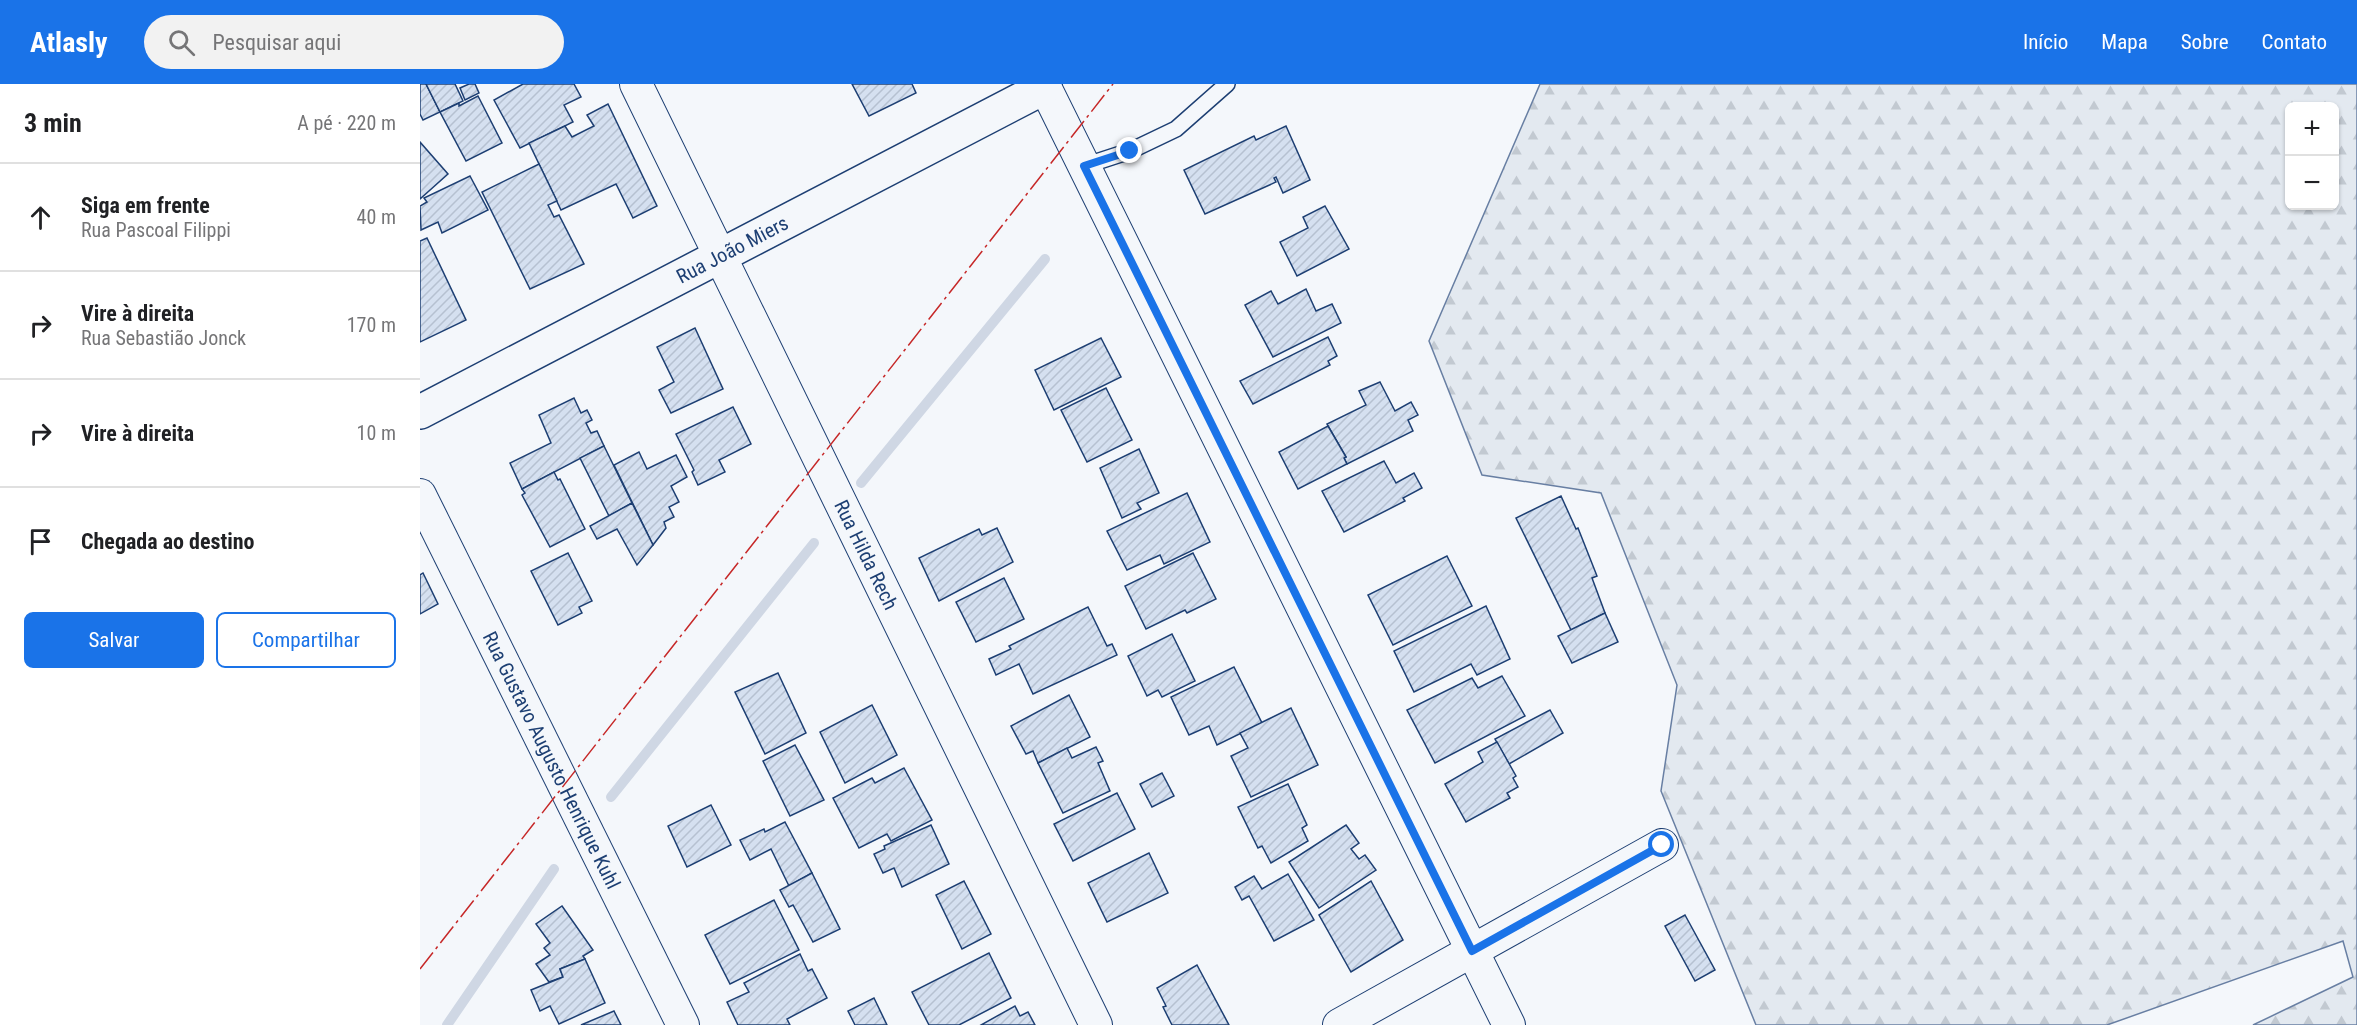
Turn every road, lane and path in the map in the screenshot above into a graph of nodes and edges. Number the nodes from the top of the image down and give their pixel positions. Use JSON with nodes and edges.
{"nodes":[{"id":1,"x":636,"y":84,"type":"edge"},
{"id":2,"x":1227,"y":84,"type":"edge"},
{"id":3,"x":1045,"y":86,"type":"edge"},
{"id":4,"x":1084,"y":166,"type":"junction"},
{"id":5,"x":720,"y":256,"type":"junction"},
{"id":6,"x":420,"y":412,"type":"edge"},
{"id":7,"x":420,"y":495,"type":"edge"},
{"id":8,"x":1662,"y":845,"type":"dead end"},
{"id":9,"x":1472,"y":951,"type":"junction"},
{"id":10,"x":683,"y":1025,"type":"edge"},
{"id":11,"x":1096,"y":1025,"type":"edge"},
{"id":12,"x":1339,"y":1025,"type":"edge"},
{"id":13,"x":1509,"y":1025,"type":"edge"}],
"edges":[{"from":1,"to":5,"type":"street","name":"Rua Hilda Rech"},
{"from":2,"to":4,"type":"lane"},
{"from":3,"to":4,"type":"street"},
{"from":3,"to":5,"type":"street","name":"Rua João Miers"},
{"from":4,"to":9,"type":"street"},
{"from":5,"to":6,"type":"street","name":"Rua João Miers"},
{"from":5,"to":11,"type":"street","name":"Rua Hilda Rech"},
{"from":7,"to":10,"type":"street","name":"Rua Gustavo Augusto Henrique Kuhl"},
{"from":8,"to":9,"type":"street"},
{"from":9,"to":12,"type":"street"},
{"from":9,"to":13,"type":"street"}]}
